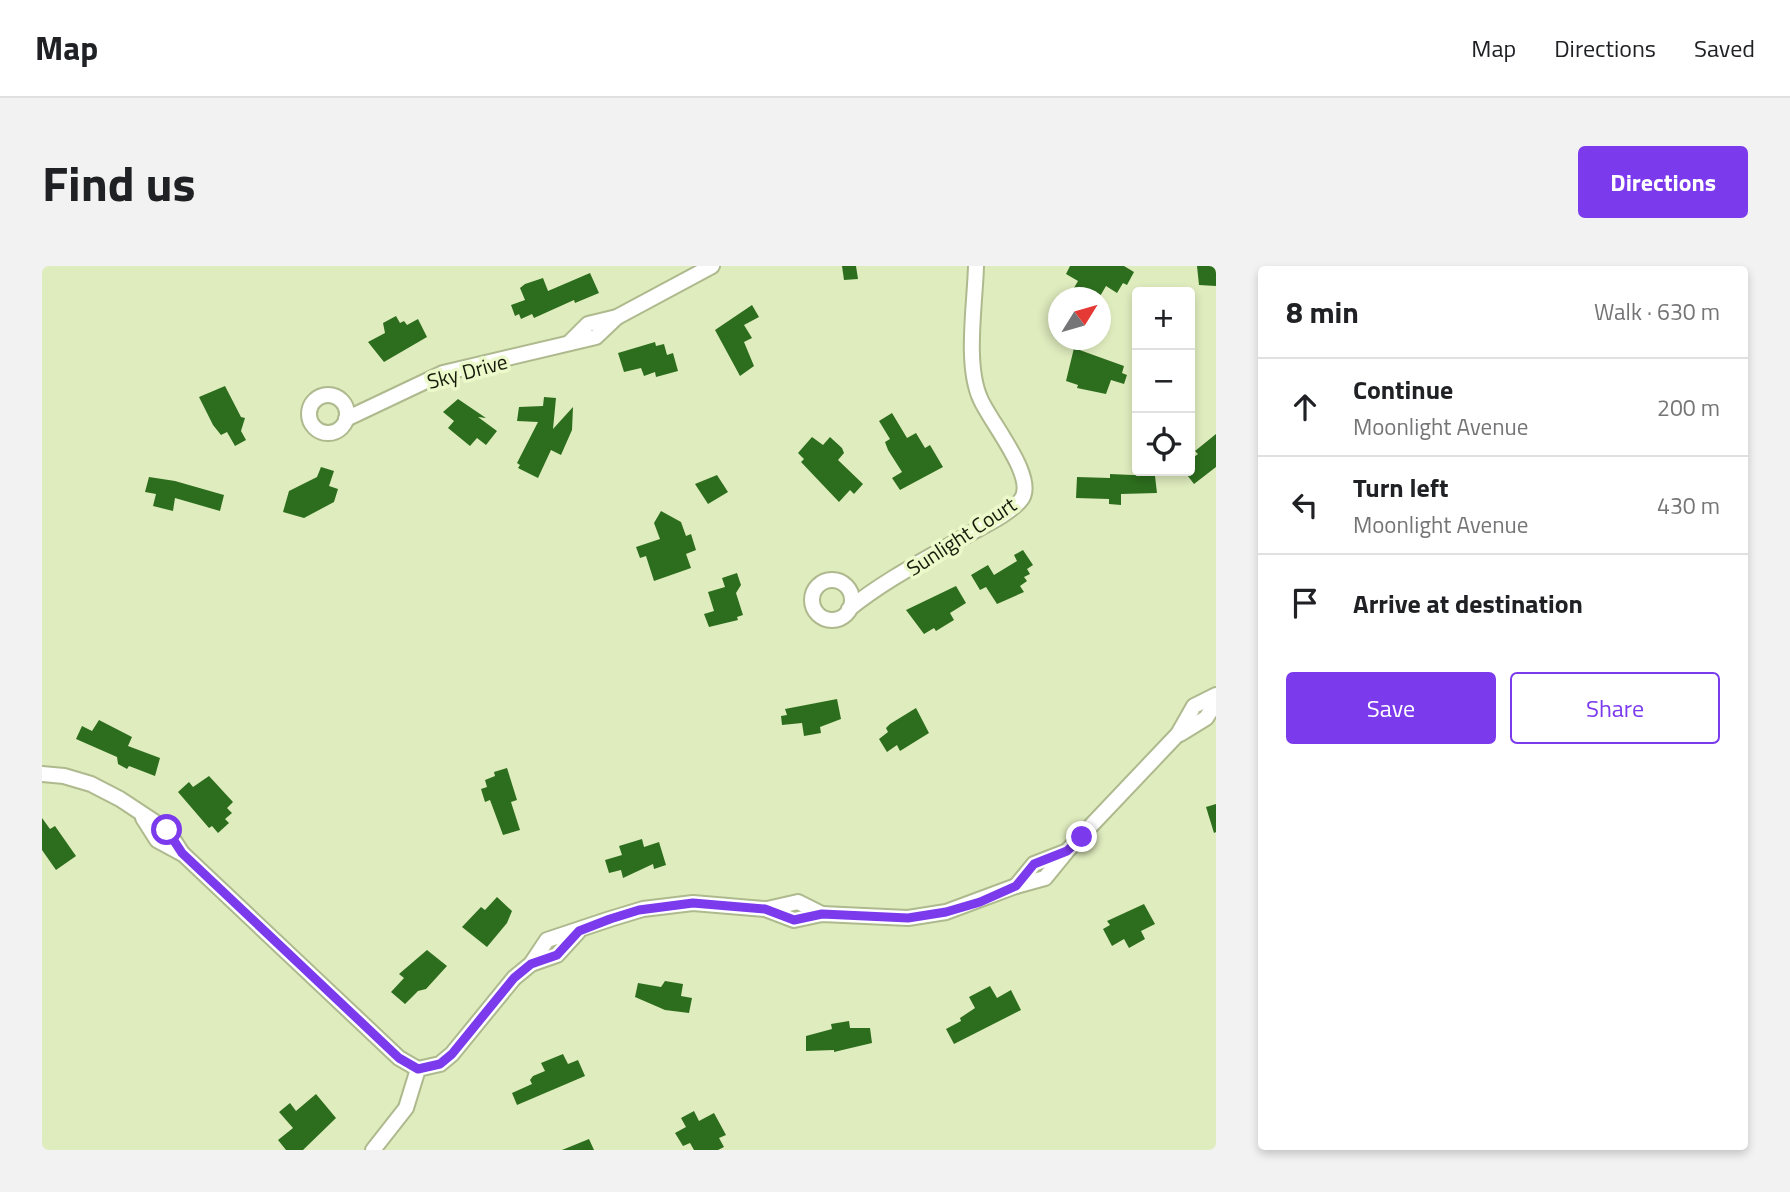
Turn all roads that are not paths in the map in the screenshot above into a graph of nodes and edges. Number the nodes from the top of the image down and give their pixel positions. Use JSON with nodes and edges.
{"nodes":[{"id":1,"x":712,"y":266,"type":"edge"},
{"id":2,"x":976,"y":266,"type":"edge"},
{"id":3,"x":342,"y":401,"type":"junction"},
{"id":4,"x":367,"y":409,"type":"junction"},
{"id":5,"x":346,"y":419,"type":"junction"},
{"id":6,"x":857,"y":596,"type":"dead end"},
{"id":7,"x":1216,"y":695,"type":"edge"},
{"id":8,"x":1216,"y":704,"type":"edge"},
{"id":9,"x":1178,"y":734,"type":"junction"},
{"id":10,"x":42,"y":774,"type":"edge"},
{"id":11,"x":418,"y":1069,"type":"junction"},
{"id":12,"x":373,"y":1150,"type":"edge"}],
"edges":[{"from":1,"to":4,"type":"street","name":"Sky Drive"},
{"from":2,"to":6,"type":"street","name":"Sunlight Court"},
{"from":3,"to":4,"type":"street"},
{"from":3,"to":5,"type":"street"},
{"from":3,"to":5,"type":"street"},
{"from":4,"to":5,"type":"street","name":"Sky Drive"},
{"from":7,"to":9,"type":"street"},
{"from":8,"to":9,"type":"street"},
{"from":9,"to":11,"type":"street"},
{"from":10,"to":11,"type":"street"},
{"from":11,"to":12,"type":"street"}]}
